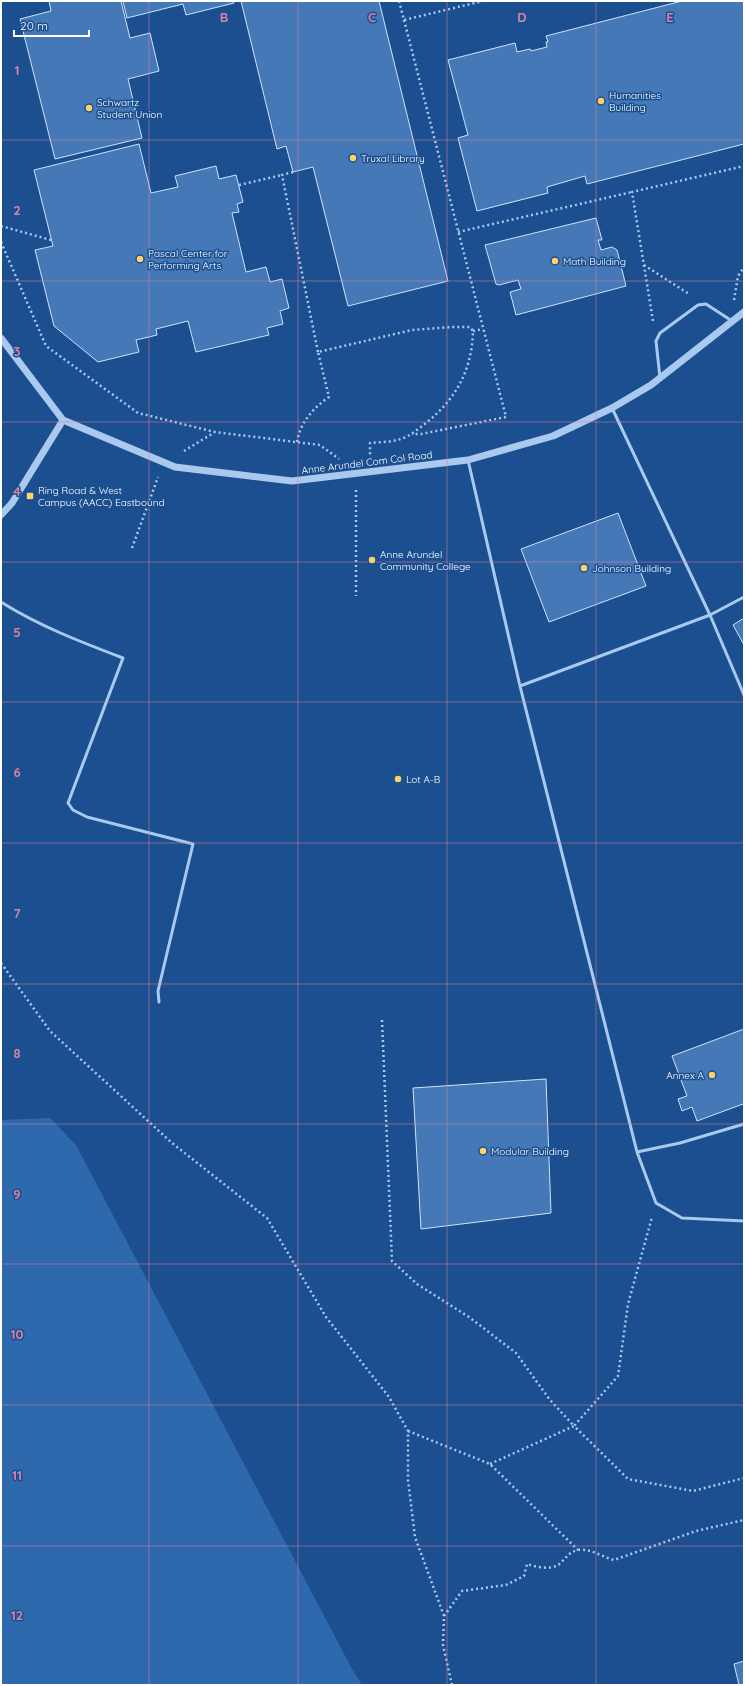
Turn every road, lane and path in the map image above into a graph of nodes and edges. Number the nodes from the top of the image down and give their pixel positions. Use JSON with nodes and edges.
{"nodes":[{"id":1,"x":399,"y":1,"type":"edge"},
{"id":2,"x":483,"y":1,"type":"edge"},
{"id":3,"x":404,"y":20,"type":"junction"},
{"id":4,"x":744,"y":166,"type":"edge"},
{"id":5,"x":293,"y":172,"type":"dead end"},
{"id":6,"x":282,"y":175,"type":"junction"},
{"id":7,"x":239,"y":185,"type":"dead end"},
{"id":8,"x":632,"y":192,"type":"junction"},
{"id":9,"x":1,"y":226,"type":"edge"},
{"id":10,"x":458,"y":232,"type":"junction"},
{"id":11,"x":51,"y":240,"type":"dead end"},
{"id":12,"x":1,"y":242,"type":"edge"},
{"id":13,"x":644,"y":265,"type":"junction"},
{"id":14,"x":744,"y":267,"type":"edge"},
{"id":15,"x":706,"y":304,"type":"junction"},
{"id":16,"x":742,"y":313,"type":"edge"},
{"id":17,"x":732,"y":321,"type":"junction"},
{"id":18,"x":484,"y":329,"type":"junction"},
{"id":19,"x":473,"y":331,"type":"junction"},
{"id":20,"x":1,"y":338,"type":"edge"},
{"id":21,"x":656,"y":341,"type":"junction"},
{"id":22,"x":318,"y":352,"type":"junction"},
{"id":23,"x":660,"y":378,"type":"junction"},
{"id":24,"x":612,"y":408,"type":"junction"},
{"id":25,"x":63,"y":420,"type":"junction"},
{"id":26,"x":216,"y":432,"type":"junction"},
{"id":27,"x":412,"y":434,"type":"junction"},
{"id":28,"x":297,"y":442,"type":"junction"},
{"id":29,"x":342,"y":460,"type":"dead end"},
{"id":30,"x":468,"y":460,"type":"junction"},
{"id":31,"x":366,"y":462,"type":"dead end"},
{"id":32,"x":166,"y":464,"type":"junction"},
{"id":33,"x":356,"y":473,"type":"junction"},
{"id":34,"x":1,"y":515,"type":"edge"},
{"id":35,"x":132,"y":548,"type":"dead end"},
{"id":36,"x":356,"y":596,"type":"dead end"},
{"id":37,"x":744,"y":598,"type":"edge"},
{"id":38,"x":1,"y":602,"type":"edge"},
{"id":39,"x":710,"y":615,"type":"junction"},
{"id":40,"x":520,"y":686,"type":"junction"},
{"id":41,"x":744,"y":695,"type":"edge"},
{"id":42,"x":1,"y":963,"type":"edge"},
{"id":43,"x":159,"y":1002,"type":"dead end"},
{"id":44,"x":382,"y":1020,"type":"dead end"},
{"id":45,"x":744,"y":1124,"type":"edge"},
{"id":46,"x":637,"y":1152,"type":"junction"},
{"id":47,"x":656,"y":1203,"type":"junction"},
{"id":48,"x":744,"y":1221,"type":"edge"},
{"id":49,"x":574,"y":1426,"type":"junction"},
{"id":50,"x":408,"y":1431,"type":"junction"},
{"id":51,"x":490,"y":1464,"type":"junction"},
{"id":52,"x":744,"y":1478,"type":"edge"},
{"id":53,"x":744,"y":1520,"type":"edge"},
{"id":54,"x":578,"y":1550,"type":"junction"},
{"id":55,"x":444,"y":1616,"type":"junction"},
{"id":56,"x":452,"y":1685,"type":"edge"}],
"edges":[{"from":1,"to":3,"type":"path"},
{"from":2,"to":3,"type":"path"},
{"from":3,"to":10,"type":"path"},
{"from":4,"to":8,"type":"path"},
{"from":5,"to":6,"type":"path"},
{"from":6,"to":7,"type":"path"},
{"from":6,"to":22,"type":"path"},
{"from":8,"to":10,"type":"path"},
{"from":8,"to":13,"type":"path"},
{"from":9,"to":11,"type":"path"},
{"from":10,"to":18,"type":"path"},
{"from":12,"to":26,"type":"path"},
{"from":13,"to":15,"type":"path"},
{"from":13,"to":21,"type":"path"},
{"from":14,"to":16,"type":"path"},
{"from":15,"to":17,"type":"lane"},
{"from":15,"to":21,"type":"lane"},
{"from":16,"to":17,"type":"street","name":"Anne Arundel Com Col Road"},
{"from":17,"to":23,"type":"street","name":"Anne Arundel Com Col Road"},
{"from":18,"to":19,"type":"path"},
{"from":18,"to":27,"type":"path"},
{"from":19,"to":22,"type":"path"},
{"from":19,"to":27,"type":"path"},
{"from":20,"to":25,"type":"street","name":"Anne Arundel Com Col Road"},
{"from":21,"to":23,"type":"lane"},
{"from":22,"to":28,"type":"path"},
{"from":23,"to":24,"type":"street","name":"Anne Arundel Com Col Road"},
{"from":24,"to":30,"type":"street","name":"Anne Arundel Com Col Road"},
{"from":24,"to":39,"type":"lane"},
{"from":25,"to":32,"type":"street","name":"Anne Arundel Com Col Road"},
{"from":25,"to":34,"type":"street"},
{"from":26,"to":28,"type":"path"},
{"from":26,"to":32,"type":"path"},
{"from":27,"to":31,"type":"path"},
{"from":28,"to":29,"type":"path"},
{"from":30,"to":33,"type":"street","name":"Anne Arundel Com Col Road"},
{"from":30,"to":40,"type":"lane"},
{"from":32,"to":33,"type":"street","name":"Anne Arundel Com Col Road"},
{"from":32,"to":35,"type":"path"},
{"from":33,"to":36,"type":"path"},
{"from":37,"to":39,"type":"lane"},
{"from":38,"to":43,"type":"lane"},
{"from":39,"to":40,"type":"lane"},
{"from":39,"to":41,"type":"lane"},
{"from":40,"to":46,"type":"lane"},
{"from":42,"to":50,"type":"path"},
{"from":44,"to":49,"type":"path"},
{"from":45,"to":46,"type":"lane"},
{"from":46,"to":47,"type":"lane"},
{"from":47,"to":48,"type":"lane"},
{"from":47,"to":49,"type":"path"},
{"from":49,"to":51,"type":"path"},
{"from":49,"to":52,"type":"path"},
{"from":50,"to":51,"type":"path"},
{"from":50,"to":55,"type":"path"},
{"from":51,"to":54,"type":"path"},
{"from":53,"to":54,"type":"path"},
{"from":54,"to":55,"type":"path"},
{"from":55,"to":56,"type":"path"}]}
